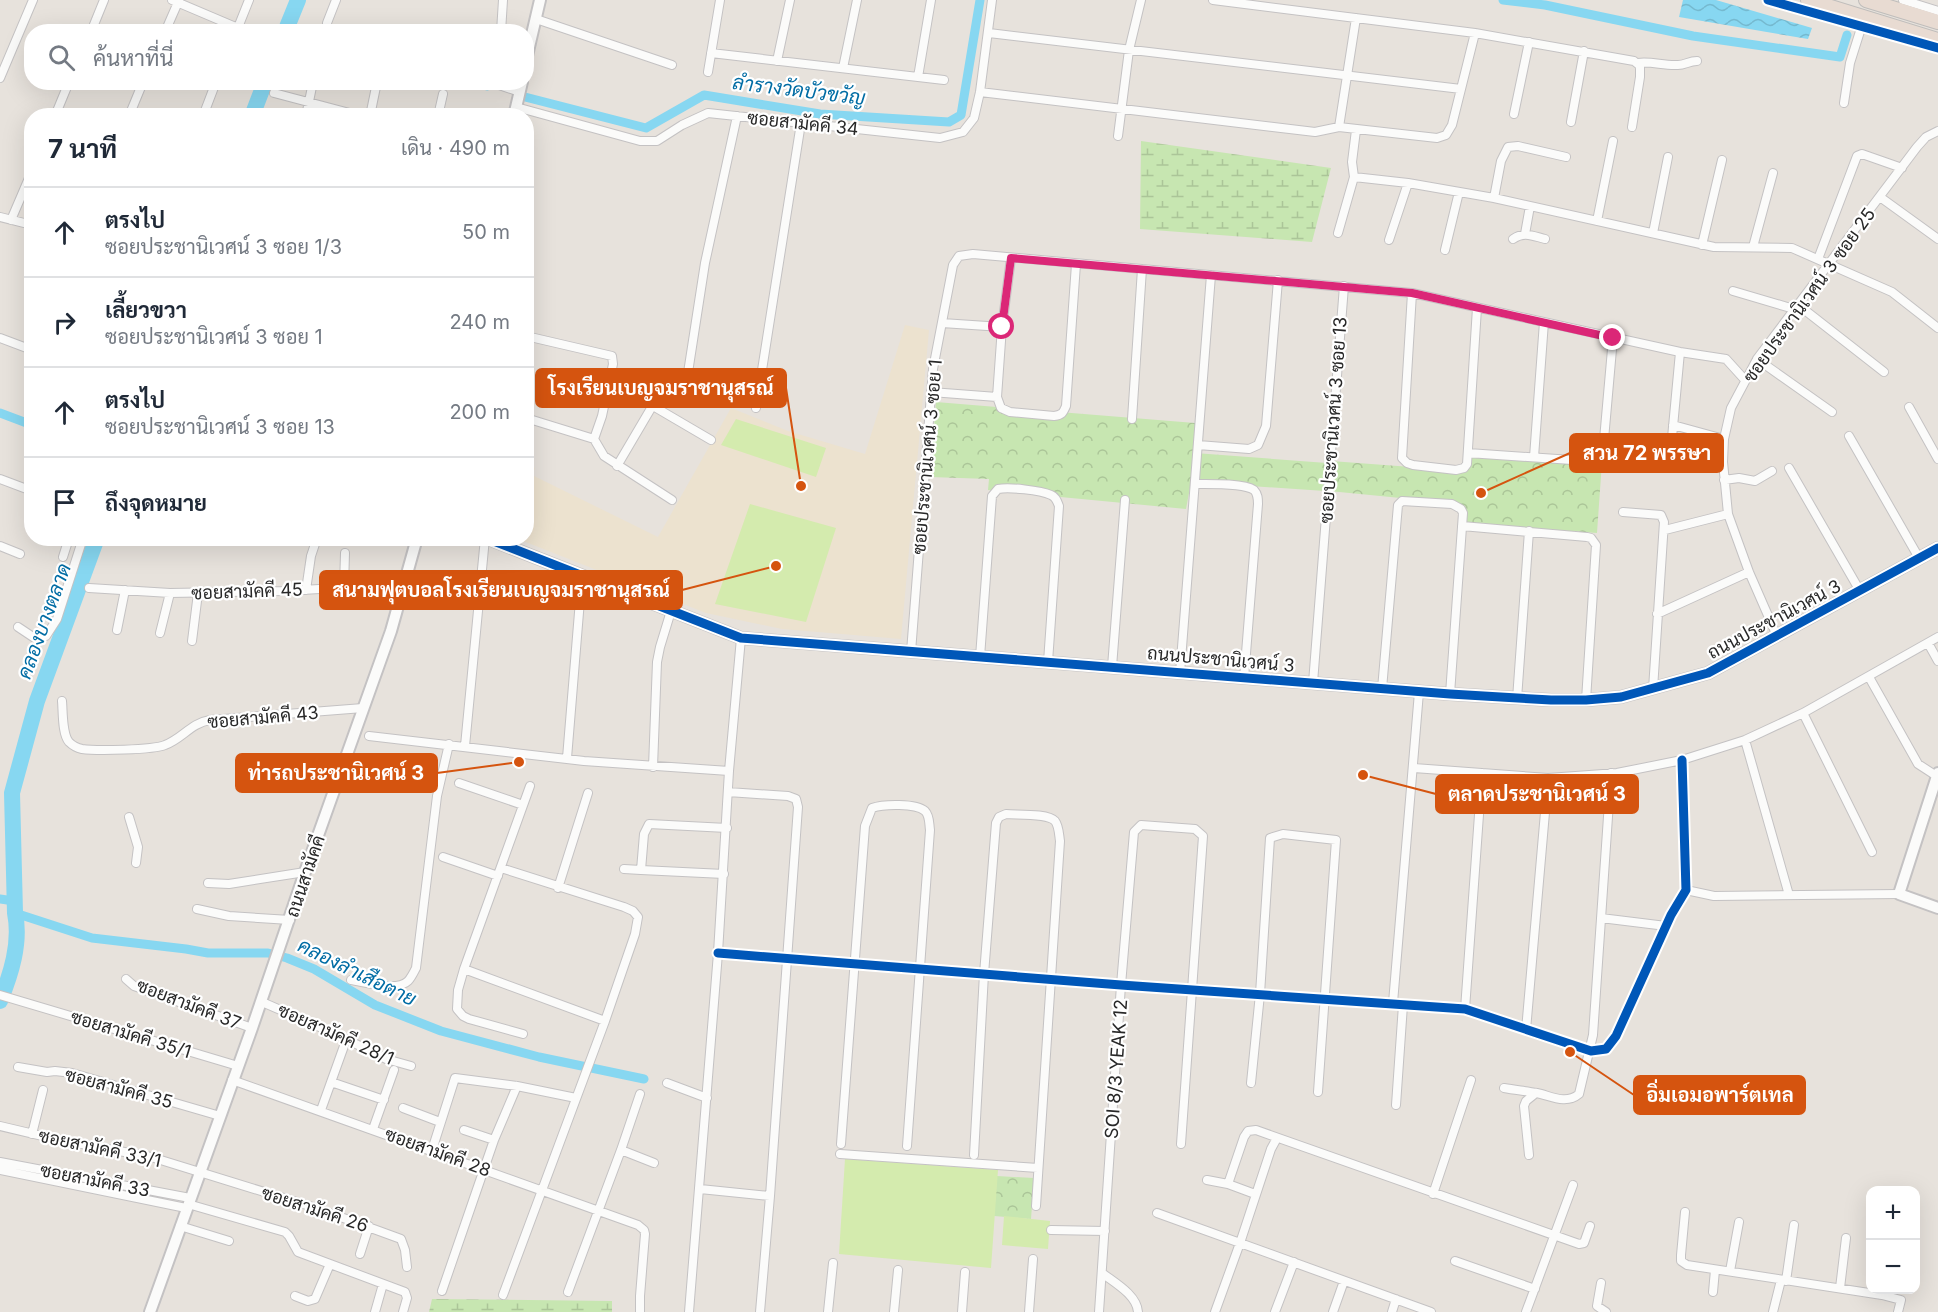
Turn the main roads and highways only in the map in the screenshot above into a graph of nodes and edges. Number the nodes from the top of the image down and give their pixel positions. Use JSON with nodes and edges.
{"nodes":[{"id":1,"x":1808,"y":0,"type":"edge"},
{"id":2,"x":1866,"y":0,"type":"edge"},
{"id":3,"x":1938,"y":22,"type":"edge"},
{"id":4,"x":1938,"y":40,"type":"edge"}],
"edges":[{"from":1,"to":4,"type":"highway"},
{"from":2,"to":3,"type":"highway"}]}
